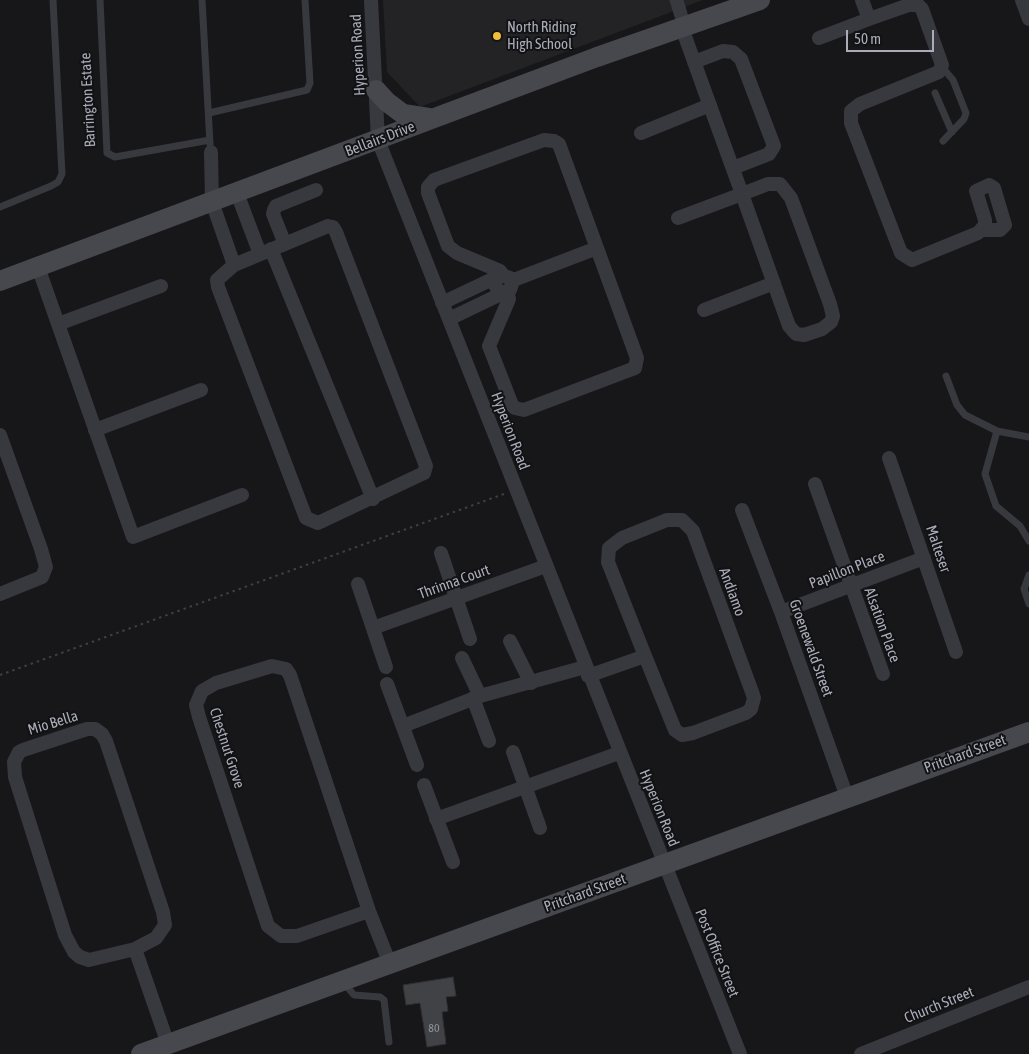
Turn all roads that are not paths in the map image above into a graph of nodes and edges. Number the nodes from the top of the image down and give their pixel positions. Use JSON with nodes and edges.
{"nodes":[{"id":1,"x":53,"y":0,"type":"edge"},
{"id":2,"x":100,"y":0,"type":"edge"},
{"id":3,"x":202,"y":0,"type":"edge"},
{"id":4,"x":305,"y":0,"type":"edge"},
{"id":5,"x":371,"y":0,"type":"edge"},
{"id":6,"x":673,"y":0,"type":"edge"},
{"id":7,"x":680,"y":0,"type":"edge"},
{"id":8,"x":760,"y":0,"type":"edge"},
{"id":9,"x":862,"y":0,"type":"edge"},
{"id":10,"x":1022,"y":0,"type":"edge"},
{"id":11,"x":869,"y":19,"type":"junction"},
{"id":12,"x":1029,"y":19,"type":"edge"},
{"id":13,"x":685,"y":27,"type":"junction"},
{"id":14,"x":819,"y":38,"type":"dead end"},
{"id":15,"x":694,"y":62,"type":"junction"},
{"id":16,"x":942,"y":67,"type":"junction"},
{"id":17,"x":376,"y":90,"type":"junction"},
{"id":18,"x":934,"y":93,"type":"dead end"},
{"id":19,"x":710,"y":105,"type":"junction"},
{"id":20,"x":209,"y":113,"type":"junction"},
{"id":21,"x":435,"y":117,"type":"junction"},
{"id":22,"x":952,"y":132,"type":"junction"},
{"id":23,"x":641,"y":133,"type":"dead end"},
{"id":24,"x":378,"y":140,"type":"junction"},
{"id":25,"x":943,"y":141,"type":"dead end"},
{"id":26,"x":210,"y":146,"type":"junction"},
{"id":27,"x":733,"y":168,"type":"junction"},
{"id":28,"x":316,"y":190,"type":"dead end"},
{"id":29,"x":237,"y":193,"type":"junction"},
{"id":30,"x":742,"y":194,"type":"junction"},
{"id":31,"x":212,"y":202,"type":"junction"},
{"id":32,"x":0,"y":207,"type":"edge"},
{"id":33,"x":678,"y":218,"type":"dead end"},
{"id":34,"x":982,"y":230,"type":"dead end"},
{"id":35,"x":285,"y":244,"type":"junction"},
{"id":36,"x":597,"y":248,"type":"junction"},
{"id":37,"x":265,"y":252,"type":"junction"},
{"id":38,"x":234,"y":265,"type":"junction"},
{"id":39,"x":38,"y":266,"type":"junction"},
{"id":40,"x":0,"y":280,"type":"edge"},
{"id":41,"x":774,"y":283,"type":"junction"},
{"id":42,"x":504,"y":284,"type":"junction"},
{"id":43,"x":161,"y":286,"type":"dead end"},
{"id":44,"x":442,"y":304,"type":"junction"},
{"id":45,"x":704,"y":310,"type":"dead end"},
{"id":46,"x":449,"y":318,"type":"junction"},
{"id":47,"x":58,"y":324,"type":"junction"},
{"id":48,"x":946,"y":376,"type":"dead end"},
{"id":49,"x":201,"y":390,"type":"dead end"},
{"id":50,"x":95,"y":430,"type":"junction"},
{"id":51,"x":997,"y":431,"type":"junction"},
{"id":52,"x":0,"y":435,"type":"edge"},
{"id":53,"x":1029,"y":437,"type":"edge"},
{"id":54,"x":889,"y":458,"type":"dead end"},
{"id":55,"x":815,"y":484,"type":"dead end"},
{"id":56,"x":242,"y":495,"type":"dead end"},
{"id":57,"x":373,"y":499,"type":"junction"},
{"id":58,"x":742,"y":510,"type":"dead end"},
{"id":59,"x":1029,"y":542,"type":"edge"},
{"id":60,"x":441,"y":553,"type":"dead end"},
{"id":61,"x":924,"y":558,"type":"junction"},
{"id":62,"x":546,"y":566,"type":"junction"},
{"id":63,"x":1029,"y":575,"type":"edge"},
{"id":64,"x":358,"y":584,"type":"dead end"},
{"id":65,"x":850,"y":586,"type":"junction"},
{"id":66,"x":0,"y":594,"type":"edge"},
{"id":67,"x":457,"y":599,"type":"junction"},
{"id":68,"x":1029,"y":604,"type":"edge"},
{"id":69,"x":782,"y":612,"type":"junction"},
{"id":70,"x":373,"y":628,"type":"junction"},
{"id":71,"x":470,"y":639,"type":"dead end"},
{"id":72,"x":510,"y":641,"type":"dead end"},
{"id":73,"x":956,"y":652,"type":"dead end"},
{"id":74,"x":645,"y":656,"type":"junction"},
{"id":75,"x":462,"y":658,"type":"dead end"},
{"id":76,"x":386,"y":667,"type":"dead end"},
{"id":77,"x":586,"y":671,"type":"junction"},
{"id":78,"x":883,"y":674,"type":"dead end"},
{"id":79,"x":531,"y":683,"type":"junction"},
{"id":80,"x":387,"y":684,"type":"dead end"},
{"id":81,"x":477,"y":697,"type":"junction"},
{"id":82,"x":403,"y":726,"type":"junction"},
{"id":83,"x":1029,"y":732,"type":"edge"},
{"id":84,"x":489,"y":742,"type":"dead end"},
{"id":85,"x":512,"y":752,"type":"dead end"},
{"id":86,"x":619,"y":753,"type":"junction"},
{"id":87,"x":417,"y":765,"type":"dead end"},
{"id":88,"x":424,"y":785,"type":"dead end"},
{"id":89,"x":525,"y":787,"type":"junction"},
{"id":90,"x":847,"y":797,"type":"junction"},
{"id":91,"x":436,"y":819,"type":"junction"},
{"id":92,"x":540,"y":828,"type":"dead end"},
{"id":93,"x":452,"y":862,"type":"dead end"},
{"id":94,"x":664,"y":864,"type":"junction"},
{"id":95,"x":369,"y":911,"type":"junction"},
{"id":96,"x":135,"y":949,"type":"junction"},
{"id":97,"x":390,"y":964,"type":"junction"},
{"id":98,"x":343,"y":981,"type":"junction"},
{"id":99,"x":1029,"y":987,"type":"edge"},
{"id":100,"x":390,"y":1042,"type":"dead end"},
{"id":101,"x":168,"y":1044,"type":"junction"},
{"id":102,"x":141,"y":1054,"type":"edge"},
{"id":103,"x":740,"y":1054,"type":"edge"},
{"id":104,"x":860,"y":1054,"type":"edge"}],
"edges":[{"from":1,"to":32,"type":"lane"},
{"from":2,"to":26,"type":"lane","name":"Barrington Estate"},
{"from":3,"to":20,"type":"lane"},
{"from":4,"to":20,"type":"lane"},
{"from":5,"to":17,"type":"street","name":"Hyperion Road"},
{"from":6,"to":13,"type":"lane"},
{"from":7,"to":13,"type":"lane"},
{"from":8,"to":13,"type":"street","name":"Bellairs Drive"},
{"from":9,"to":11,"type":"street"},
{"from":10,"to":12,"type":"street"},
{"from":11,"to":14,"type":"street"},
{"from":11,"to":16,"type":"street"},
{"from":13,"to":15,"type":"street"},
{"from":13,"to":21,"type":"street","name":"Bellairs Drive"},
{"from":15,"to":19,"type":"street"},
{"from":15,"to":27,"type":"street"},
{"from":16,"to":22,"type":"lane"},
{"from":16,"to":34,"type":"street"},
{"from":17,"to":21,"type":"street"},
{"from":17,"to":24,"type":"street","name":"Hyperion Road"},
{"from":18,"to":22,"type":"lane"},
{"from":19,"to":23,"type":"street"},
{"from":19,"to":27,"type":"street"},
{"from":20,"to":26,"type":"lane"},
{"from":21,"to":24,"type":"street","name":"Bellairs Drive"},
{"from":22,"to":25,"type":"lane"},
{"from":24,"to":29,"type":"street","name":"Bellairs Drive"},
{"from":24,"to":44,"type":"street","name":"Hyperion Road"},
{"from":26,"to":31,"type":"street"},
{"from":27,"to":30,"type":"street"},
{"from":28,"to":35,"type":"street"},
{"from":29,"to":31,"type":"street","name":"Bellairs Drive"},
{"from":29,"to":37,"type":"street"},
{"from":30,"to":33,"type":"street"},
{"from":30,"to":41,"type":"street"},
{"from":30,"to":41,"type":"street"},
{"from":31,"to":38,"type":"street"},
{"from":31,"to":39,"type":"street","name":"Bellairs Drive"},
{"from":35,"to":37,"type":"street"},
{"from":35,"to":57,"type":"street"},
{"from":36,"to":42,"type":"street"},
{"from":36,"to":42,"type":"street"},
{"from":36,"to":42,"type":"street"},
{"from":37,"to":38,"type":"street"},
{"from":37,"to":57,"type":"street"},
{"from":38,"to":57,"type":"street"},
{"from":39,"to":40,"type":"street","name":"Bellairs Drive"},
{"from":39,"to":47,"type":"street"},
{"from":41,"to":45,"type":"street"},
{"from":42,"to":44,"type":"street"},
{"from":42,"to":46,"type":"street"},
{"from":43,"to":47,"type":"street"},
{"from":44,"to":46,"type":"street","name":"Hyperion Road"},
{"from":46,"to":62,"type":"street","name":"Hyperion Road"},
{"from":47,"to":50,"type":"street"},
{"from":48,"to":51,"type":"lane"},
{"from":49,"to":50,"type":"street"},
{"from":50,"to":56,"type":"street"},
{"from":51,"to":53,"type":"lane"},
{"from":51,"to":59,"type":"lane"},
{"from":52,"to":66,"type":"street"},
{"from":54,"to":61,"type":"street","name":"Malteser"},
{"from":55,"to":65,"type":"street","name":"Alsation Place"},
{"from":58,"to":69,"type":"street","name":"Groenewald Street"},
{"from":60,"to":67,"type":"street"},
{"from":61,"to":65,"type":"street","name":"Papillon Place"},
{"from":61,"to":73,"type":"street","name":"Malteser"},
{"from":62,"to":67,"type":"street","name":"Thrinna Court"},
{"from":62,"to":77,"type":"street","name":"Hyperion Road"},
{"from":63,"to":68,"type":"lane"},
{"from":64,"to":70,"type":"street"},
{"from":65,"to":69,"type":"street","name":"Papillon Place"},
{"from":65,"to":78,"type":"street","name":"Alsation Place"},
{"from":67,"to":70,"type":"street","name":"Thrinna Court"},
{"from":67,"to":71,"type":"street"},
{"from":69,"to":90,"type":"street","name":"Groenewald Street"},
{"from":70,"to":76,"type":"street"},
{"from":72,"to":79,"type":"street"},
{"from":74,"to":74,"type":"street","name":"Andiamo"},
{"from":74,"to":77,"type":"street"},
{"from":75,"to":81,"type":"street"},
{"from":77,"to":79,"type":"street"},
{"from":77,"to":86,"type":"street","name":"Hyperion Road"},
{"from":79,"to":81,"type":"street"},
{"from":80,"to":82,"type":"street"},
{"from":81,"to":82,"type":"street"},
{"from":81,"to":84,"type":"street"},
{"from":82,"to":87,"type":"street"},
{"from":83,"to":90,"type":"street","name":"Pritchard Street"},
{"from":85,"to":89,"type":"street"},
{"from":86,"to":89,"type":"street"},
{"from":86,"to":94,"type":"street","name":"Hyperion Road"},
{"from":88,"to":91,"type":"street"},
{"from":89,"to":91,"type":"street"},
{"from":89,"to":92,"type":"street"},
{"from":90,"to":94,"type":"street","name":"Pritchard Street"},
{"from":91,"to":93,"type":"street"},
{"from":94,"to":97,"type":"street","name":"Pritchard Street"},
{"from":94,"to":103,"type":"street","name":"Post Office Street"},
{"from":95,"to":95,"type":"street","name":"Chestnut Grove"},
{"from":95,"to":97,"type":"street","name":"Chestnut Grove"},
{"from":96,"to":96,"type":"street","name":"Mio Bella"},
{"from":96,"to":101,"type":"street"},
{"from":97,"to":98,"type":"street","name":"Pritchard Street"},
{"from":98,"to":100,"type":"lane"},
{"from":98,"to":101,"type":"street","name":"Pritchard Street"},
{"from":99,"to":104,"type":"street","name":"Church Street"},
{"from":101,"to":102,"type":"street","name":"Pritchard Street"}]}
